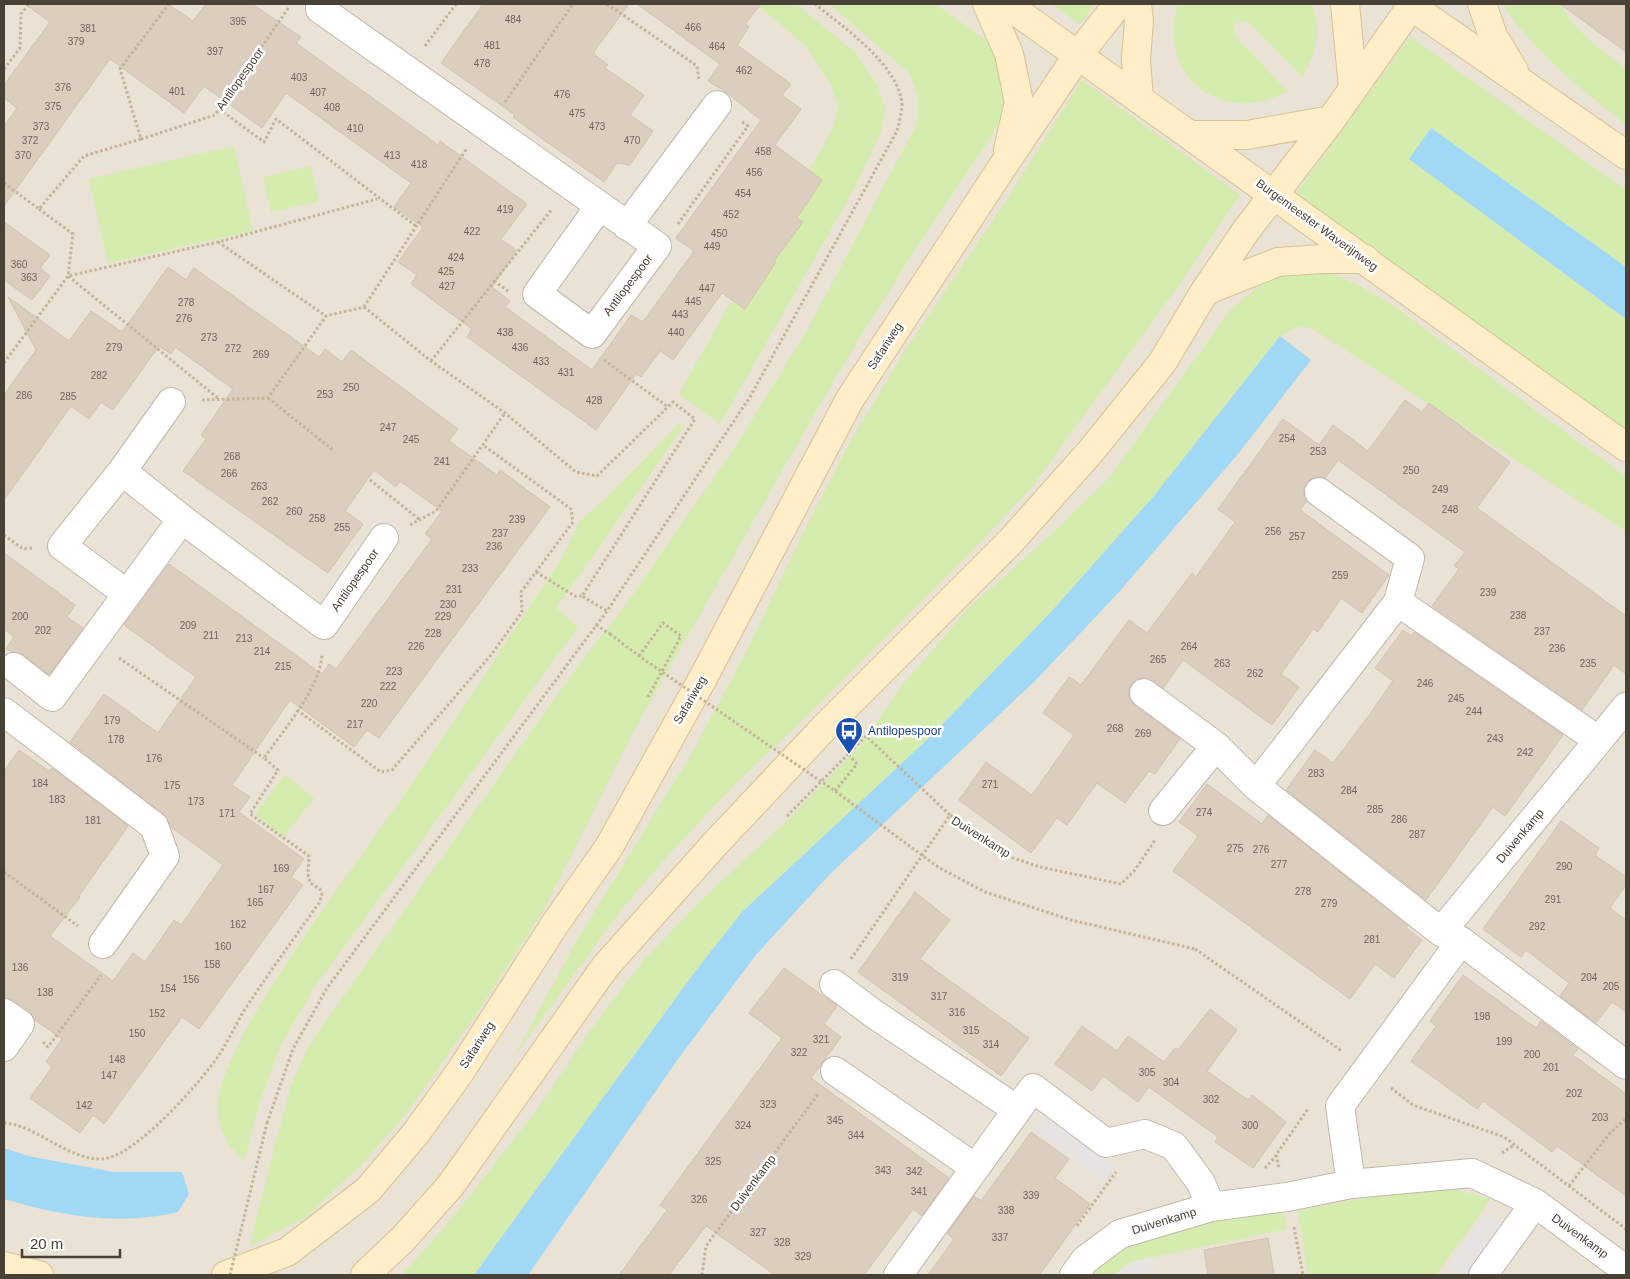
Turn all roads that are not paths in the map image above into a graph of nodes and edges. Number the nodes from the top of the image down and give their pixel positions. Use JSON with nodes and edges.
{"nodes":[{"id":1,"x":320,"y":4,"type":"edge"},
{"id":2,"x":987,"y":4,"type":"edge"},
{"id":3,"x":1006,"y":4,"type":"edge"},
{"id":4,"x":1118,"y":4,"type":"edge"},
{"id":5,"x":1137,"y":4,"type":"edge"},
{"id":6,"x":1345,"y":4,"type":"edge"},
{"id":7,"x":1411,"y":4,"type":"edge"},
{"id":8,"x":1482,"y":4,"type":"edge"},
{"id":9,"x":1078,"y":55,"type":"junction"},
{"id":10,"x":1520,"y":80,"type":"junction"},
{"id":11,"x":1352,"y":88,"type":"junction"},
{"id":12,"x":1139,"y":99,"type":"junction"},
{"id":13,"x":717,"y":105,"type":"dead end"},
{"id":14,"x":1331,"y":120,"type":"junction"},
{"id":15,"x":1190,"y":135,"type":"junction"},
{"id":16,"x":1626,"y":155,"type":"edge"},
{"id":17,"x":1005,"y":163,"type":"junction"},
{"id":18,"x":1273,"y":193,"type":"junction"},
{"id":19,"x":599,"y":207,"type":"junction"},
{"id":20,"x":627,"y":226,"type":"junction"},
{"id":21,"x":1365,"y":259,"type":"junction"},
{"id":22,"x":1205,"y":291,"type":"junction"},
{"id":23,"x":171,"y":402,"type":"road end"},
{"id":24,"x":1626,"y":447,"type":"edge"},
{"id":25,"x":122,"y":471,"type":"junction"},
{"id":26,"x":1319,"y":492,"type":"dead end"},
{"id":27,"x":182,"y":519,"type":"junction"},
{"id":28,"x":384,"y":538,"type":"road end"},
{"id":29,"x":126,"y":593,"type":"junction"},
{"id":30,"x":1398,"y":602,"type":"junction"},
{"id":31,"x":7,"y":670,"type":"edge"},
{"id":32,"x":1144,"y":693,"type":"dead end"},
{"id":33,"x":52,"y":697,"type":"junction"},
{"id":34,"x":1626,"y":706,"type":"edge"},
{"id":35,"x":4,"y":712,"type":"edge"},
{"id":36,"x":30,"y":732,"type":"junction"},
{"id":37,"x":1598,"y":740,"type":"junction"},
{"id":38,"x":1216,"y":746,"type":"junction"},
{"id":39,"x":1256,"y":786,"type":"junction"},
{"id":40,"x":1163,"y":811,"type":"road end"},
{"id":41,"x":1451,"y":937,"type":"junction"},
{"id":42,"x":103,"y":944,"type":"road end"},
{"id":43,"x":834,"y":984,"type":"road end"},
{"id":44,"x":12,"y":1018,"type":"edge"},
{"id":45,"x":4,"y":1047,"type":"edge"},
{"id":46,"x":1626,"y":1065,"type":"edge"},
{"id":47,"x":835,"y":1071,"type":"road end"},
{"id":48,"x":1016,"y":1109,"type":"junction"},
{"id":49,"x":974,"y":1167,"type":"junction"},
{"id":50,"x":1351,"y":1184,"type":"junction"},
{"id":51,"x":1535,"y":1203,"type":"junction"},
{"id":52,"x":1211,"y":1207,"type":"junction"},
{"id":53,"x":4,"y":1266,"type":"edge"},
{"id":54,"x":1626,"y":1270,"type":"edge"},
{"id":55,"x":39,"y":1275,"type":"edge"},
{"id":56,"x":226,"y":1275,"type":"edge"},
{"id":57,"x":366,"y":1275,"type":"edge"},
{"id":58,"x":898,"y":1275,"type":"edge"},
{"id":59,"x":1074,"y":1275,"type":"edge"},
{"id":60,"x":1483,"y":1275,"type":"edge"}],
"edges":[{"from":1,"to":19,"type":"street","name":"Antilopespoor"},
{"from":2,"to":17,"type":"street"},
{"from":3,"to":9,"type":"street","name":"Burgemeester Waverijnweg"},
{"from":4,"to":9,"type":"street","name":"Safariweg"},
{"from":5,"to":12,"type":"street"},
{"from":6,"to":11,"type":"street"},
{"from":7,"to":10,"type":"street"},
{"from":7,"to":11,"type":"street"},
{"from":8,"to":10,"type":"street"},
{"from":9,"to":12,"type":"street","name":"Burgemeester Waverijnweg"},
{"from":9,"to":17,"type":"street","name":"Safariweg"},
{"from":10,"to":16,"type":"street"},
{"from":11,"to":14,"type":"street"},
{"from":12,"to":15,"type":"street","name":"Burgemeester Waverijnweg"},
{"from":13,"to":20,"type":"street"},
{"from":14,"to":15,"type":"street"},
{"from":14,"to":18,"type":"street"},
{"from":15,"to":18,"type":"street","name":"Burgemeester Waverijnweg"},
{"from":17,"to":56,"type":"street","name":"Safariweg"},
{"from":18,"to":21,"type":"street","name":"Burgemeester Waverijnweg"},
{"from":18,"to":22,"type":"street"},
{"from":19,"to":20,"type":"street","name":"Antilopespoor"},
{"from":19,"to":20,"type":"street","name":"Antilopespoor"},
{"from":21,"to":22,"type":"street"},
{"from":21,"to":24,"type":"street","name":"Burgemeester Waverijnweg"},
{"from":22,"to":57,"type":"street"},
{"from":23,"to":25,"type":"street"},
{"from":25,"to":27,"type":"street","name":"Antilopespoor"},
{"from":25,"to":29,"type":"street"},
{"from":26,"to":30,"type":"street"},
{"from":27,"to":28,"type":"street","name":"Antilopespoor"},
{"from":27,"to":29,"type":"street"},
{"from":29,"to":33,"type":"street"},
{"from":30,"to":37,"type":"street"},
{"from":30,"to":39,"type":"street"},
{"from":31,"to":33,"type":"street"},
{"from":32,"to":38,"type":"street"},
{"from":33,"to":36,"type":"street"},
{"from":34,"to":37,"type":"street","name":"Duivenkamp"},
{"from":35,"to":36,"type":"street"},
{"from":36,"to":42,"type":"street"},
{"from":37,"to":41,"type":"street","name":"Duivenkamp"},
{"from":38,"to":39,"type":"street"},
{"from":38,"to":40,"type":"street"},
{"from":39,"to":41,"type":"street"},
{"from":41,"to":46,"type":"street"},
{"from":41,"to":50,"type":"street","name":"Duivenkamp"},
{"from":43,"to":48,"type":"street"},
{"from":44,"to":45,"type":"street"},
{"from":47,"to":49,"type":"street"},
{"from":48,"to":49,"type":"street","name":"Duivenkamp"},
{"from":48,"to":52,"type":"street","name":"Duivenkamp"},
{"from":49,"to":58,"type":"street","name":"Duivenkamp"},
{"from":50,"to":51,"type":"street","name":"Duivenkamp"},
{"from":50,"to":52,"type":"street","name":"Duivenkamp"},
{"from":51,"to":54,"type":"street","name":"Duivenkamp"},
{"from":51,"to":60,"type":"street"},
{"from":52,"to":59,"type":"street","name":"Duivenkamp"},
{"from":53,"to":55,"type":"street"}]}
